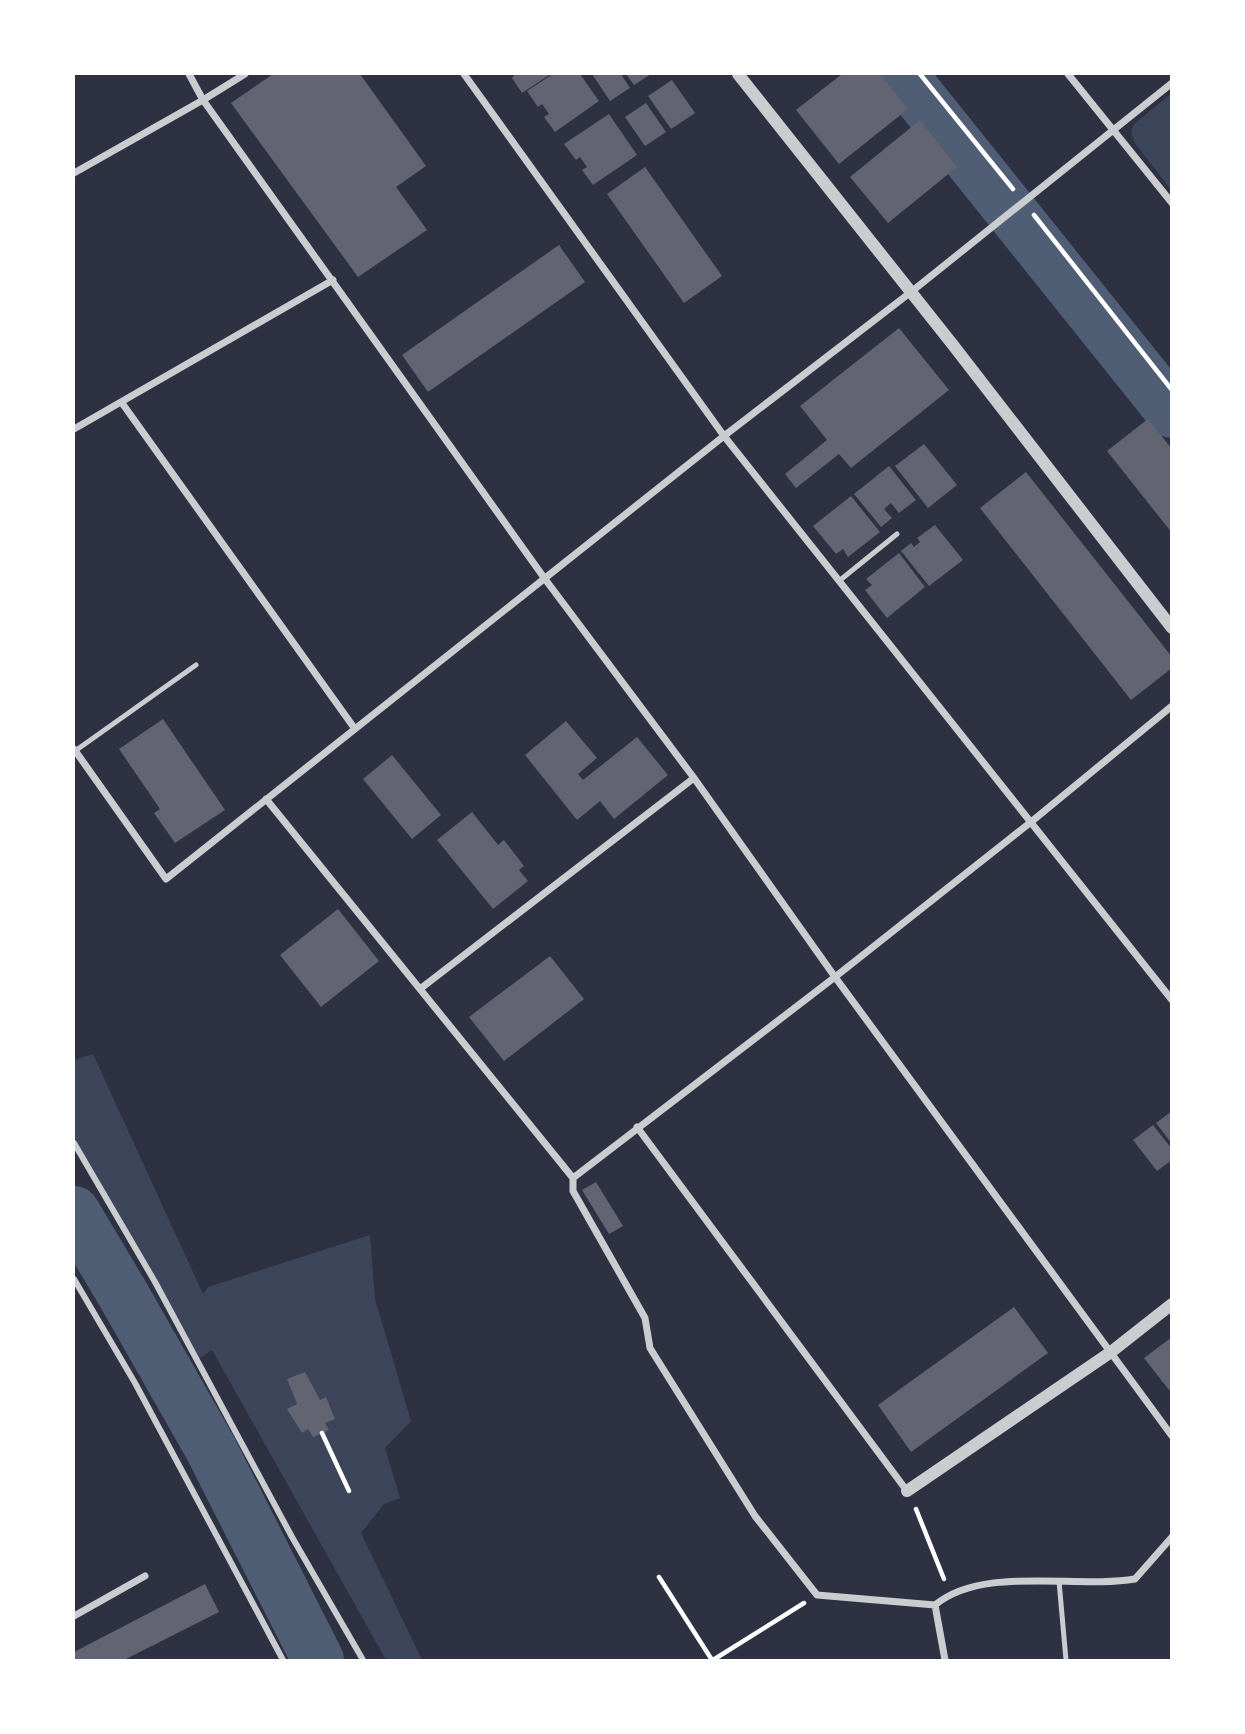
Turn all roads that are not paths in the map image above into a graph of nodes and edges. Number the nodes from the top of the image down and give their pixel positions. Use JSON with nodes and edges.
{"nodes":[{"id":1,"x":189,"y":74,"type":"edge"},
{"id":2,"x":245,"y":74,"type":"edge"},
{"id":3,"x":464,"y":74,"type":"edge"},
{"id":4,"x":738,"y":74,"type":"edge"},
{"id":5,"x":1068,"y":74,"type":"edge"},
{"id":6,"x":1171,"y":83,"type":"edge"},
{"id":7,"x":204,"y":100,"type":"junction"},
{"id":8,"x":1113,"y":129,"type":"junction"},
{"id":9,"x":74,"y":173,"type":"edge"},
{"id":10,"x":1171,"y":203,"type":"edge"},
{"id":11,"x":333,"y":280,"type":"junction"},
{"id":12,"x":911,"y":292,"type":"junction"},
{"id":13,"x":122,"y":403,"type":"junction"},
{"id":14,"x":74,"y":429,"type":"edge"},
{"id":15,"x":724,"y":436,"type":"junction"},
{"id":16,"x":897,"y":534,"type":"dead end"},
{"id":17,"x":545,"y":579,"type":"junction"},
{"id":18,"x":839,"y":582,"type":"junction"},
{"id":19,"x":1171,"y":628,"type":"edge"},
{"id":20,"x":195,"y":666,"type":"dead end"},
{"id":21,"x":1171,"y":706,"type":"edge"},
{"id":22,"x":355,"y":729,"type":"junction"},
{"id":23,"x":74,"y":750,"type":"edge"},
{"id":24,"x":694,"y":778,"type":"junction"},
{"id":25,"x":266,"y":800,"type":"junction"},
{"id":26,"x":1031,"y":822,"type":"junction"},
{"id":27,"x":835,"y":977,"type":"junction"},
{"id":28,"x":420,"y":989,"type":"junction"},
{"id":29,"x":1171,"y":1000,"type":"edge"},
{"id":30,"x":637,"y":1127,"type":"junction"},
{"id":31,"x":74,"y":1143,"type":"edge"},
{"id":32,"x":573,"y":1178,"type":"junction"},
{"id":33,"x":74,"y":1279,"type":"edge"},
{"id":34,"x":1171,"y":1304,"type":"edge"},
{"id":35,"x":1111,"y":1352,"type":"junction"},
{"id":36,"x":1171,"y":1436,"type":"edge"},
{"id":37,"x":907,"y":1491,"type":"joint"},
{"id":38,"x":1171,"y":1537,"type":"edge"},
{"id":39,"x":145,"y":1576,"type":"dead end"},
{"id":40,"x":1059,"y":1581,"type":"junction"},
{"id":41,"x":935,"y":1605,"type":"junction"},
{"id":42,"x":74,"y":1616,"type":"edge"},
{"id":43,"x":283,"y":1661,"type":"edge"},
{"id":44,"x":363,"y":1661,"type":"edge"},
{"id":45,"x":945,"y":1661,"type":"edge"},
{"id":46,"x":1066,"y":1661,"type":"edge"}],
"edges":[{"from":1,"to":7,"type":"street"},
{"from":2,"to":7,"type":"street"},
{"from":3,"to":15,"type":"street"},
{"from":4,"to":12,"type":"street"},
{"from":5,"to":8,"type":"street"},
{"from":6,"to":8,"type":"street"},
{"from":7,"to":9,"type":"street"},
{"from":7,"to":11,"type":"street"},
{"from":8,"to":10,"type":"street"},
{"from":8,"to":12,"type":"street"},
{"from":11,"to":13,"type":"street"},
{"from":11,"to":17,"type":"street"},
{"from":12,"to":15,"type":"street"},
{"from":12,"to":19,"type":"street"},
{"from":13,"to":14,"type":"street"},
{"from":13,"to":22,"type":"street"},
{"from":15,"to":17,"type":"street"},
{"from":15,"to":18,"type":"street"},
{"from":16,"to":18,"type":"lane"},
{"from":17,"to":22,"type":"street"},
{"from":17,"to":24,"type":"street"},
{"from":18,"to":26,"type":"street"},
{"from":20,"to":23,"type":"lane"},
{"from":21,"to":26,"type":"street"},
{"from":22,"to":25,"type":"street"},
{"from":23,"to":25,"type":"street"},
{"from":24,"to":27,"type":"street"},
{"from":24,"to":28,"type":"street"},
{"from":25,"to":28,"type":"street"},
{"from":26,"to":27,"type":"street"},
{"from":26,"to":29,"type":"street"},
{"from":27,"to":30,"type":"street"},
{"from":27,"to":35,"type":"street"},
{"from":28,"to":32,"type":"street"},
{"from":30,"to":32,"type":"street"},
{"from":30,"to":37,"type":"street"},
{"from":31,"to":44,"type":"street"},
{"from":32,"to":41,"type":"street"},
{"from":33,"to":43,"type":"street"},
{"from":34,"to":35,"type":"street"},
{"from":35,"to":36,"type":"street"},
{"from":35,"to":37,"type":"street"},
{"from":38,"to":40,"type":"street"},
{"from":39,"to":42,"type":"street"},
{"from":40,"to":41,"type":"street"},
{"from":40,"to":46,"type":"lane"},
{"from":41,"to":45,"type":"street"}]}
